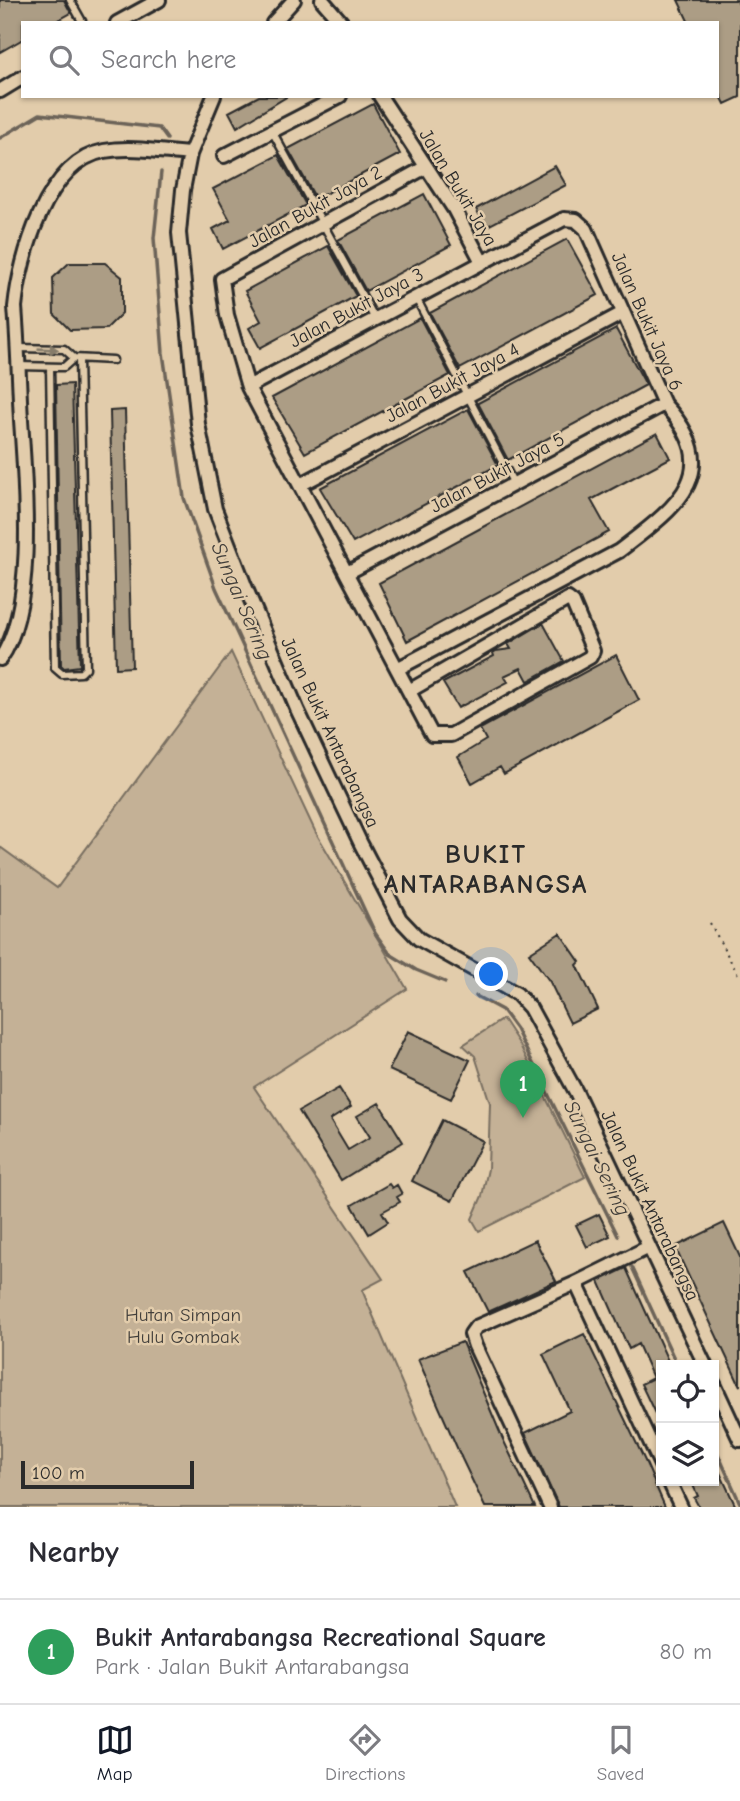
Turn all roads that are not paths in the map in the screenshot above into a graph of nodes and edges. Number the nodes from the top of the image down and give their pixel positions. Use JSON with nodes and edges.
{"nodes":[{"id":1,"x":70,"y":0,"type":"edge"},
{"id":2,"x":159,"y":0,"type":"edge"},
{"id":3,"x":294,"y":0,"type":"edge"},
{"id":4,"x":322,"y":0,"type":"edge"},
{"id":5,"x":82,"y":21,"type":"edge"},
{"id":6,"x":121,"y":21,"type":"edge"},
{"id":7,"x":275,"y":21,"type":"edge"},
{"id":8,"x":340,"y":21,"type":"edge"},
{"id":9,"x":21,"y":78,"type":"edge"},
{"id":10,"x":0,"y":90,"type":"edge"},
{"id":11,"x":213,"y":98,"type":"edge"},
{"id":12,"x":336,"y":98,"type":"edge"},
{"id":13,"x":381,"y":98,"type":"edge"},
{"id":14,"x":272,"y":131,"type":"junction"},
{"id":15,"x":190,"y":154,"type":"junction"},
{"id":16,"x":223,"y":156,"type":"dead end"},
{"id":17,"x":426,"y":167,"type":"junction"},
{"id":18,"x":323,"y":223,"type":"junction"},
{"id":19,"x":482,"y":262,"type":"junction"},
{"id":20,"x":416,"y":298,"type":"junction"},
{"id":21,"x":623,"y":313,"type":"junction"},
{"id":22,"x":375,"y":319,"type":"junction"},
{"id":23,"x":18,"y":348,"type":"junction"},
{"id":24,"x":77,"y":358,"type":"junction"},
{"id":25,"x":113,"y":360,"type":"dead end"},
{"id":26,"x":18,"y":366,"type":"junction"},
{"id":27,"x":50,"y":367,"type":"junction"},
{"id":28,"x":248,"y":387,"type":"junction"},
{"id":29,"x":467,"y":396,"type":"junction"},
{"id":30,"x":664,"y":404,"type":"junction"},
{"id":31,"x":514,"y":484,"type":"junction"},
{"id":32,"x":300,"y":485,"type":"junction"},
{"id":33,"x":347,"y":573,"type":"junction"},
{"id":34,"x":0,"y":659,"type":"edge"},
{"id":35,"x":397,"y":669,"type":"junction"},
{"id":36,"x":409,"y":691,"type":"junction"},
{"id":37,"x":649,"y":1247,"type":"junction"},
{"id":38,"x":576,"y":1283,"type":"junction"},
{"id":39,"x":703,"y":1360,"type":"edge"},
{"id":40,"x":719,"y":1395,"type":"edge"},
{"id":41,"x":740,"y":1440,"type":"edge"},
{"id":42,"x":656,"y":1454,"type":"edge"},
{"id":43,"x":671,"y":1486,"type":"edge"},
{"id":44,"x":550,"y":1507,"type":"edge"},
{"id":45,"x":681,"y":1507,"type":"edge"}],
"edges":[{"from":1,"to":5,"type":"lane"},
{"from":2,"to":6,"type":"street"},
{"from":3,"to":7,"type":"street"},
{"from":4,"to":8,"type":"street"},
{"from":9,"to":10,"type":"street"},
{"from":11,"to":15,"type":"street","name":"Jalan Bukit Antarabangsa"},
{"from":12,"to":14,"type":"street"},
{"from":13,"to":17,"type":"street","name":"Jalan Bukit Jaya"},
{"from":14,"to":16,"type":"street"},
{"from":14,"to":18,"type":"lane"},
{"from":15,"to":23,"type":"street"},
{"from":15,"to":37,"type":"street","name":"Jalan Bukit Antarabangsa"},
{"from":17,"to":18,"type":"street","name":"Jalan Bukit Jaya 2"},
{"from":17,"to":19,"type":"street","name":"Jalan Bukit Jaya"},
{"from":18,"to":22,"type":"lane"},
{"from":18,"to":28,"type":"street","name":"Jalan Bukit Jaya 2"},
{"from":19,"to":20,"type":"street","name":"Jalan Bukit Jaya 3"},
{"from":19,"to":21,"type":"street","name":"Jalan Bukit Jaya 6"},
{"from":20,"to":22,"type":"street","name":"Jalan Bukit Jaya 3"},
{"from":20,"to":29,"type":"lane"},
{"from":21,"to":29,"type":"street","name":"Jalan Bukit Jaya 4"},
{"from":21,"to":30,"type":"street","name":"Jalan Bukit Jaya 6"},
{"from":22,"to":28,"type":"street","name":"Jalan Bukit Jaya 3"},
{"from":23,"to":24,"type":"lane","one_way":true},
{"from":23,"to":26,"type":"street"},
{"from":24,"to":25,"type":"lane"},
{"from":24,"to":27,"type":"lane"},
{"from":24,"to":27,"type":"lane"},
{"from":26,"to":27,"type":"lane"},
{"from":26,"to":34,"type":"street"},
{"from":28,"to":32,"type":"street"},
{"from":29,"to":31,"type":"lane"},
{"from":29,"to":32,"type":"street","name":"Jalan Bukit Jaya 4"},
{"from":30,"to":31,"type":"street","name":"Jalan Bukit Jaya 5"},
{"from":30,"to":35,"type":"street","name":"Jalan Bukit Jaya 6"},
{"from":31,"to":33,"type":"street","name":"Jalan Bukit Jaya 5"},
{"from":32,"to":33,"type":"street"},
{"from":33,"to":35,"type":"street"},
{"from":35,"to":36,"type":"street"},
{"from":36,"to":36,"type":"street"},
{"from":37,"to":38,"type":"street"},
{"from":37,"to":39,"type":"street","name":"Jalan Bukit Antarabangsa"},
{"from":38,"to":42,"type":"street"},
{"from":38,"to":44,"type":"street"},
{"from":40,"to":41,"type":"street"},
{"from":43,"to":45,"type":"street"}]}
